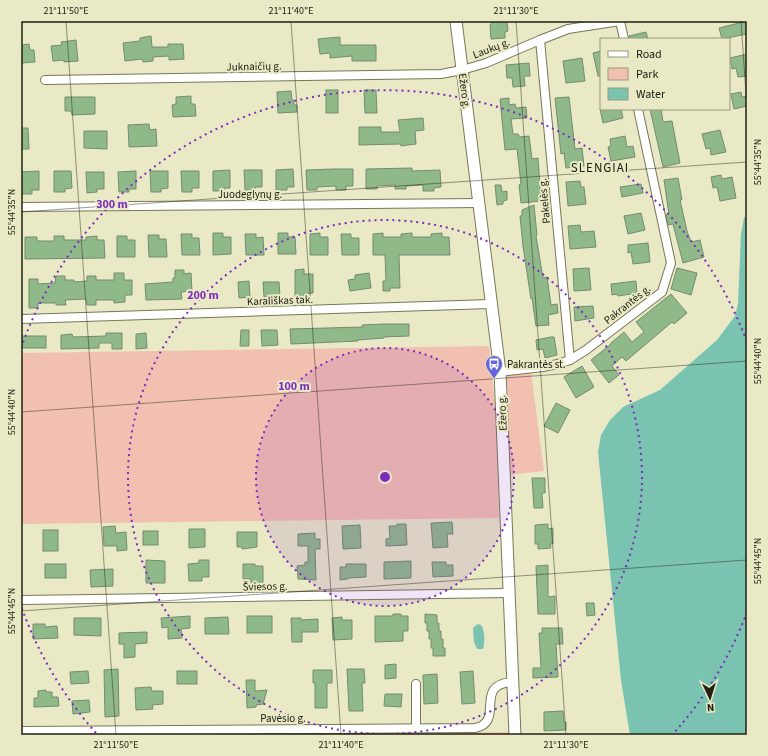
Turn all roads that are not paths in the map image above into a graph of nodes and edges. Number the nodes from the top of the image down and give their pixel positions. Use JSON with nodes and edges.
{"nodes":[{"id":1,"x":456,"y":21,"type":"edge"},
{"id":2,"x":620,"y":21,"type":"edge"},
{"id":3,"x":624,"y":38,"type":"edge"},
{"id":4,"x":540,"y":40,"type":"junction"},
{"id":5,"x":462,"y":70,"type":"junction"},
{"id":6,"x":45,"y":80,"type":"dead end"},
{"id":7,"x":638,"y":110,"type":"edge"},
{"id":8,"x":479,"y":203,"type":"junction"},
{"id":9,"x":21,"y":207,"type":"edge"},
{"id":10,"x":491,"y":304,"type":"junction"},
{"id":11,"x":21,"y":319,"type":"edge"},
{"id":12,"x":570,"y":360,"type":"junction"},
{"id":13,"x":500,"y":372,"type":"junction"},
{"id":14,"x":509,"y":593,"type":"junction"},
{"id":15,"x":21,"y":600,"type":"edge"},
{"id":16,"x":513,"y":682,"type":"junction"},
{"id":17,"x":416,"y":684,"type":"dead end"},
{"id":18,"x":416,"y":728,"type":"junction"},
{"id":19,"x":21,"y":731,"type":"edge"},
{"id":20,"x":516,"y":735,"type":"edge"}],
"edges":[{"from":1,"to":5,"type":"main road","name":"Ežero g."},
{"from":2,"to":3,"type":"street"},
{"from":2,"to":4,"type":"street","name":"Laukų g."},
{"from":4,"to":5,"type":"street","name":"Laukų g."},
{"from":4,"to":12,"type":"street","name":"Pakelės g."},
{"from":5,"to":6,"type":"street","name":"Juknaičių g."},
{"from":5,"to":8,"type":"main road","name":"Ežero g."},
{"from":7,"to":12,"type":"street","name":"Pakrantės g."},
{"from":8,"to":9,"type":"street","name":"Juodeglynų g."},
{"from":8,"to":10,"type":"main road","name":"Ežero g."},
{"from":10,"to":11,"type":"street","name":"Karališkas tak."},
{"from":10,"to":13,"type":"main road","name":"Ežero g."},
{"from":12,"to":13,"type":"street","name":"Pakrantės g."},
{"from":13,"to":14,"type":"main road","name":"Ežero g."},
{"from":14,"to":15,"type":"street","name":"Šviesos g."},
{"from":14,"to":16,"type":"main road","name":"Ežero g."},
{"from":16,"to":18,"type":"street","name":"Pavėsio g."},
{"from":16,"to":20,"type":"main road","name":"Ežero g."},
{"from":17,"to":18,"type":"street"},
{"from":18,"to":19,"type":"street","name":"Pavėsio g."}]}
